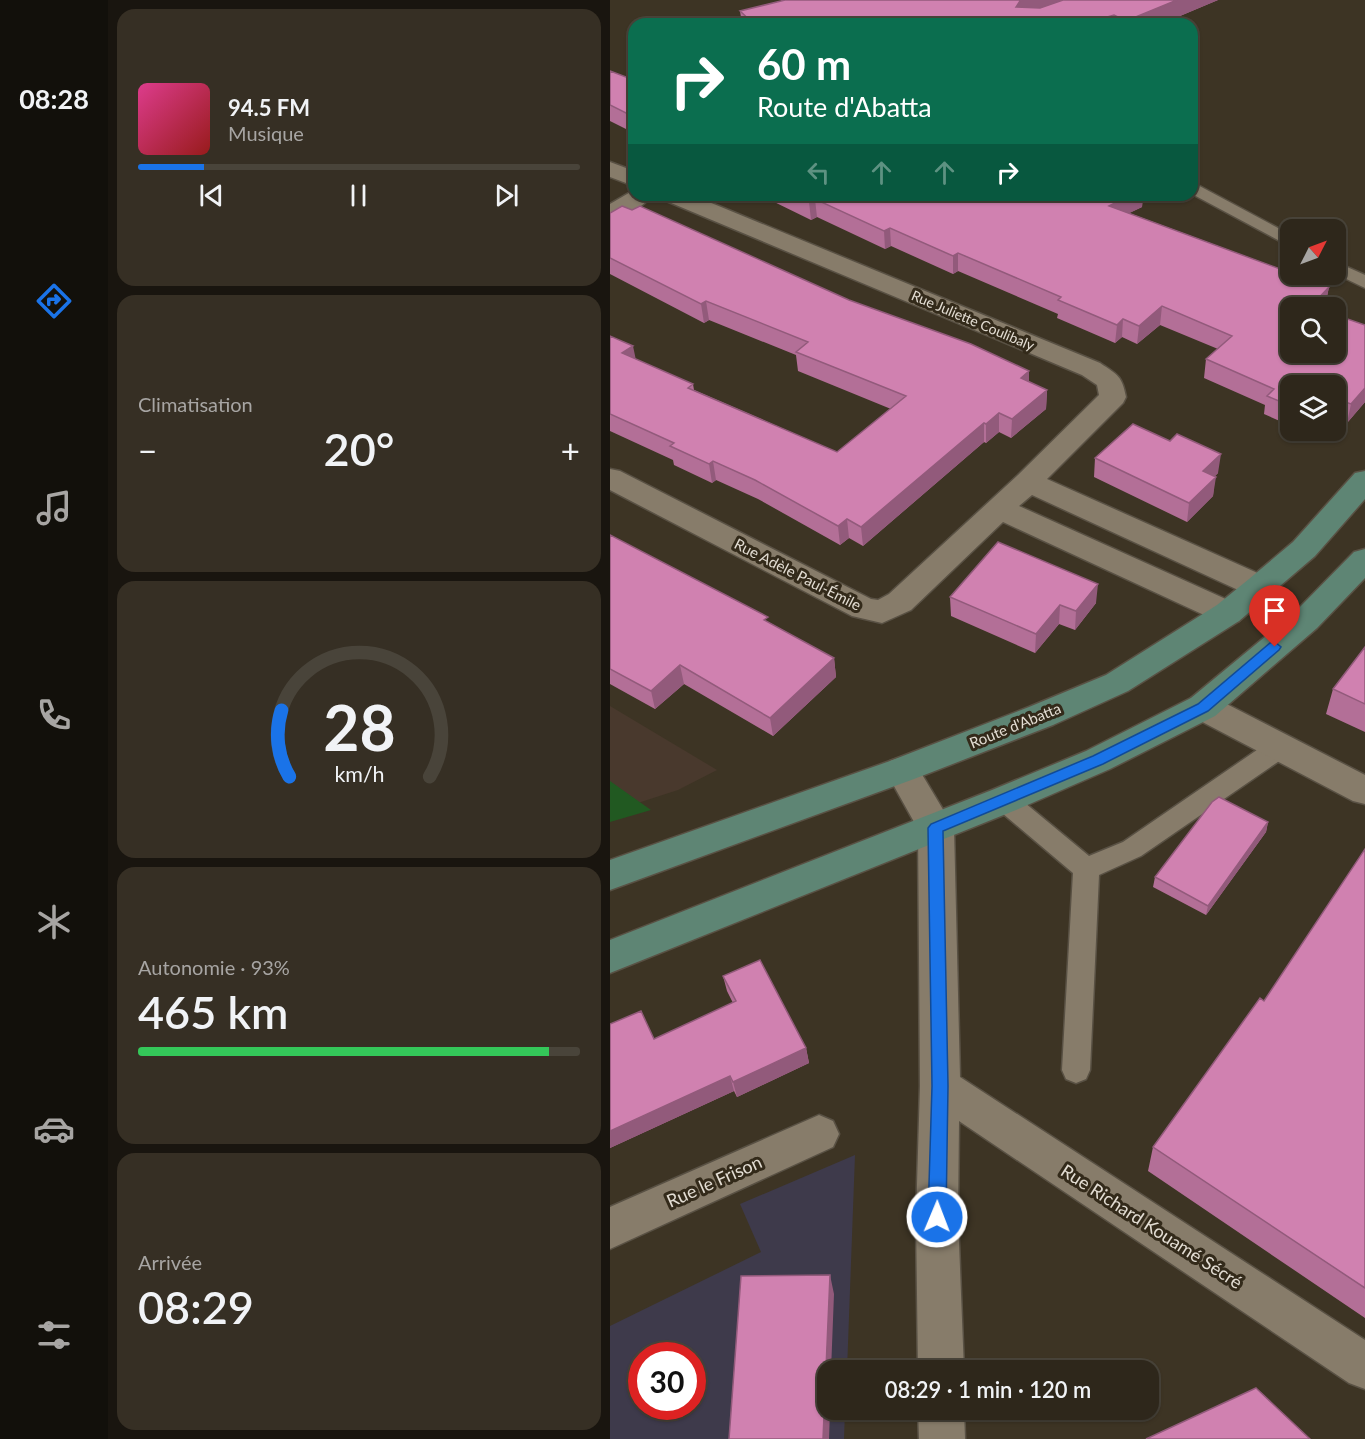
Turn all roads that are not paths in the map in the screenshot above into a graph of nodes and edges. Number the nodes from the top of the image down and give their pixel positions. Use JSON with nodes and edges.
{"nodes":[{"id":1,"x":610,"y":169,"type":"edge"},
{"id":2,"x":628,"y":176,"type":"edge"},
{"id":3,"x":1198,"y":190,"type":"edge"},
{"id":4,"x":631,"y":201,"type":"edge"},
{"id":5,"x":686,"y":201,"type":"edge"},
{"id":6,"x":610,"y":214,"type":"edge"},
{"id":7,"x":1280,"y":236,"type":"edge"},
{"id":8,"x":1346,"y":273,"type":"edge"},
{"id":9,"x":1364,"y":283,"type":"edge"},
{"id":10,"x":610,"y":478,"type":"edge"},
{"id":11,"x":1364,"y":480,"type":"edge"},
{"id":12,"x":1028,"y":482,"type":"junction"},
{"id":13,"x":1000,"y":509,"type":"junction"},
{"id":14,"x":1364,"y":559,"type":"edge"},
{"id":15,"x":1260,"y":586,"type":"junction"},
{"id":16,"x":1228,"y":613,"type":"junction"},
{"id":17,"x":1203,"y":707,"type":"junction"},
{"id":18,"x":1279,"y":748,"type":"junction"},
{"id":19,"x":902,"y":770,"type":"junction"},
{"id":20,"x":1364,"y":791,"type":"edge"},
{"id":21,"x":1004,"y":801,"type":"junction"},
{"id":22,"x":936,"y":828,"type":"junction"},
{"id":23,"x":1086,"y":869,"type":"junction"},
{"id":24,"x":610,"y":875,"type":"edge"},
{"id":25,"x":610,"y":957,"type":"edge"},
{"id":26,"x":1076,"y":1070,"type":"dead end"},
{"id":27,"x":940,"y":1086,"type":"junction"},
{"id":28,"x":818,"y":1134,"type":"dead end"},
{"id":29,"x":610,"y":1228,"type":"edge"},
{"id":30,"x":941,"y":1360,"type":"edge"},
{"id":31,"x":1364,"y":1367,"type":"edge"},
{"id":32,"x":941,"y":1420,"type":"edge"},
{"id":33,"x":942,"y":1439,"type":"edge"}],
"edges":[{"from":1,"to":2,"type":"street"},
{"from":3,"to":7,"type":"lane"},
{"from":4,"to":6,"type":"street"},
{"from":5,"to":12,"type":"street","name":"Rue Juliette Coulibaly"},
{"from":8,"to":9,"type":"lane"},
{"from":10,"to":13,"type":"street","name":"Rue Adèle Paul-Émile"},
{"from":11,"to":15,"type":"street","name":"Route d'Abatta"},
{"from":12,"to":13,"type":"street","name":"Rue Juliette Coulibaly"},
{"from":12,"to":15,"type":"street"},
{"from":13,"to":16,"type":"street"},
{"from":14,"to":17,"type":"street"},
{"from":15,"to":16,"type":"street","name":"Route d'Abatta"},
{"from":16,"to":19,"type":"street","name":"Route d'Abatta"},
{"from":17,"to":18,"type":"street"},
{"from":17,"to":21,"type":"street"},
{"from":18,"to":20,"type":"street"},
{"from":18,"to":23,"type":"lane"},
{"from":19,"to":22,"type":"street"},
{"from":19,"to":24,"type":"street","name":"Route d'Abatta"},
{"from":21,"to":22,"type":"street"},
{"from":21,"to":23,"type":"lane"},
{"from":22,"to":25,"type":"street"},
{"from":22,"to":27,"type":"street"},
{"from":23,"to":26,"type":"lane"},
{"from":27,"to":30,"type":"street"},
{"from":27,"to":31,"type":"street","name":"Rue Richard Kouamé Sécré"},
{"from":28,"to":29,"type":"street","name":"Rue le Frison"},
{"from":32,"to":33,"type":"street"}]}
